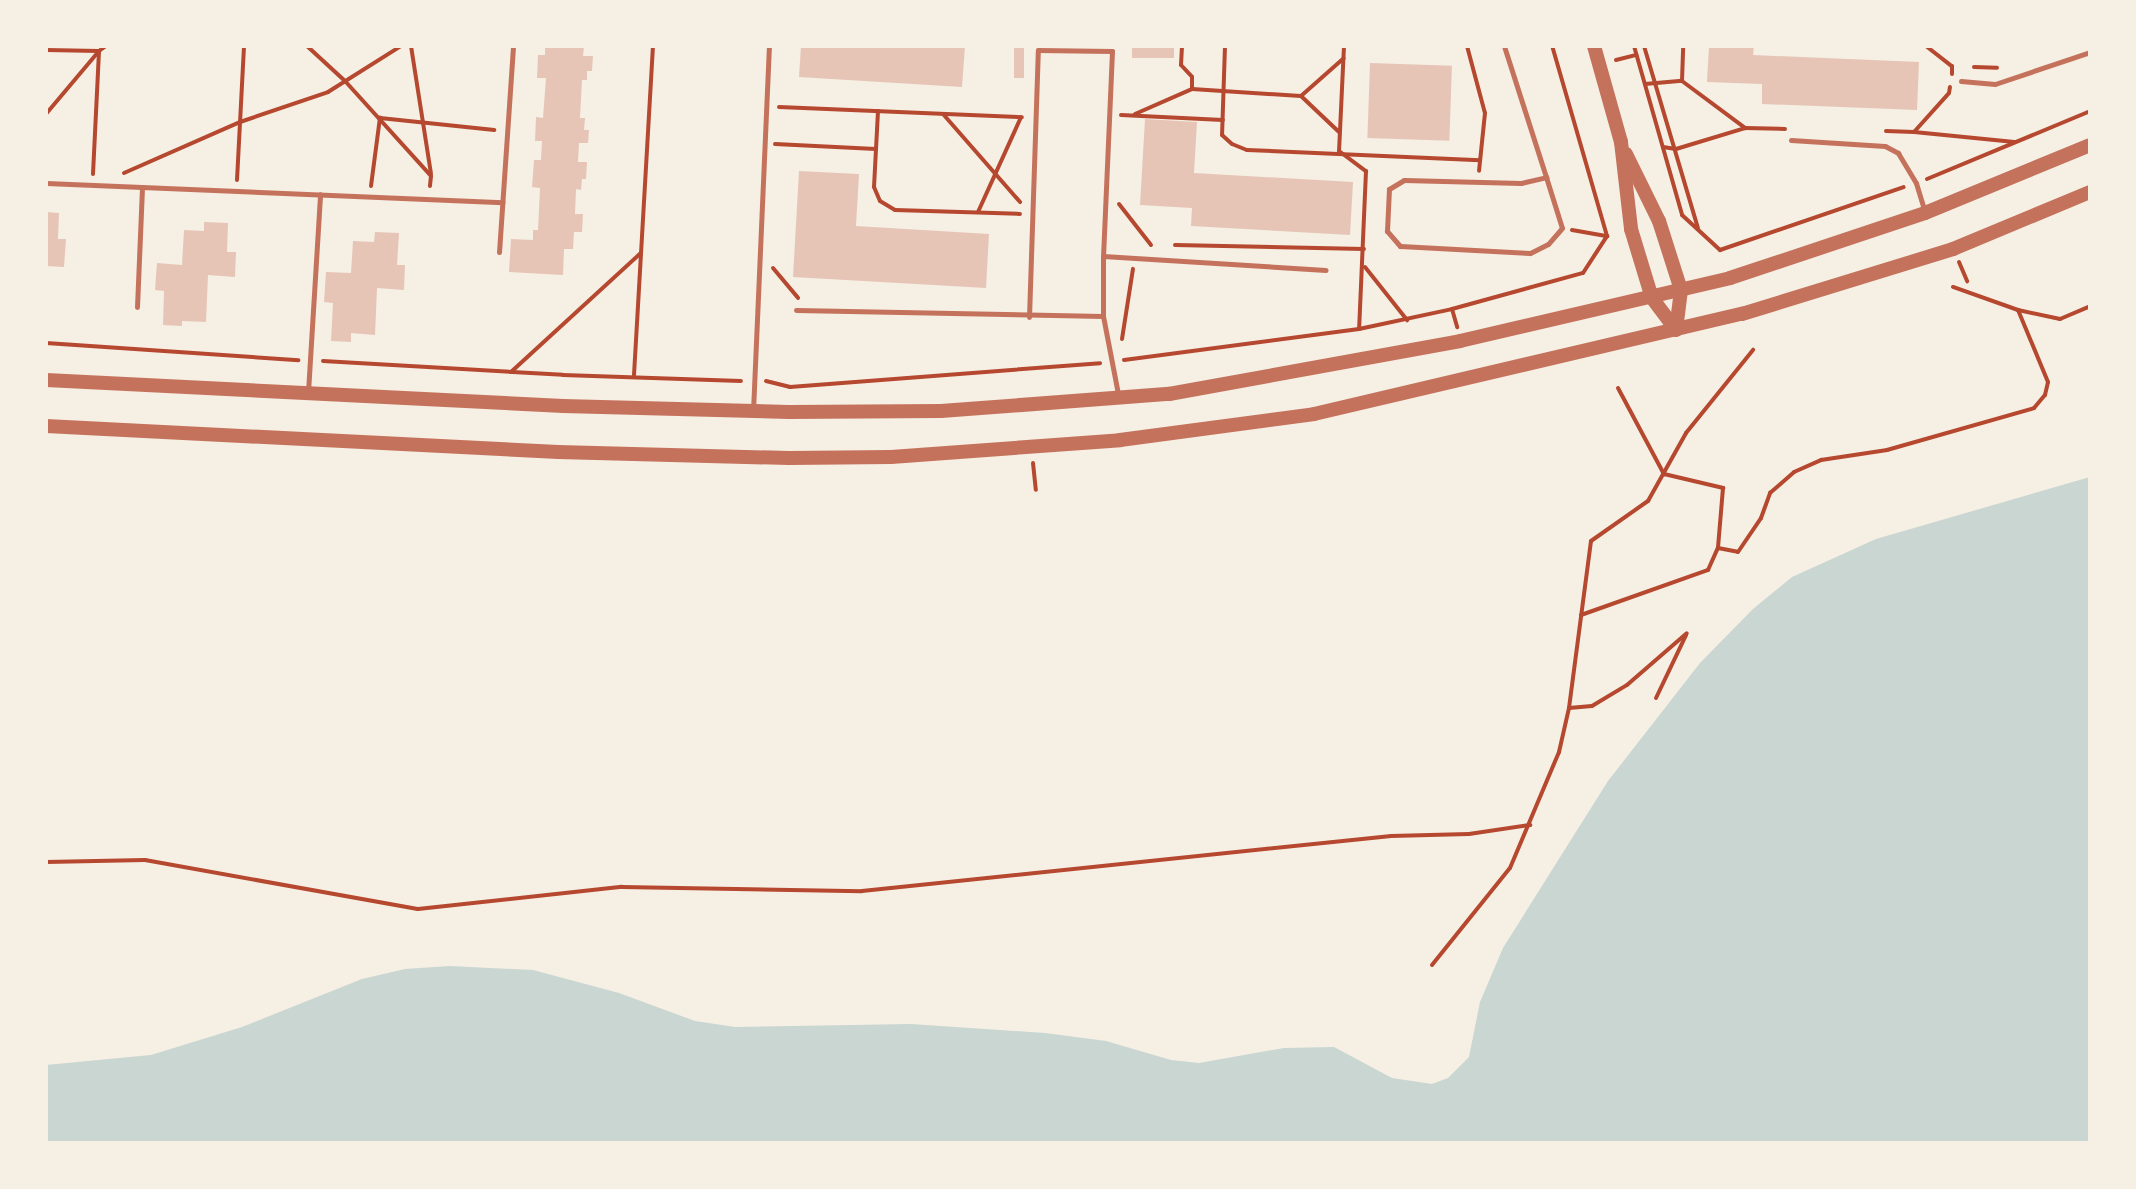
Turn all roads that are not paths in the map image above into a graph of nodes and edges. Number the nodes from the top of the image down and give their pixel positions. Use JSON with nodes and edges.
{"nodes":[{"id":1,"x":513,"y":46,"type":"edge"},
{"id":2,"x":769,"y":46,"type":"edge"},
{"id":3,"x":1504,"y":46,"type":"edge"},
{"id":4,"x":1594,"y":46,"type":"edge"},
{"id":5,"x":2090,"y":52,"type":"edge"},
{"id":6,"x":1961,"y":81,"type":"dead end"},
{"id":7,"x":1791,"y":140,"type":"dead end"},
{"id":8,"x":1621,"y":142,"type":"junction"},
{"id":9,"x":2090,"y":145,"type":"edge"},
{"id":10,"x":1546,"y":177,"type":"junction"},
{"id":11,"x":46,"y":183,"type":"edge"},
{"id":12,"x":142,"y":187,"type":"junction"},
{"id":13,"x":2090,"y":192,"type":"edge"},
{"id":14,"x":320,"y":194,"type":"junction"},
{"id":15,"x":503,"y":202,"type":"junction"},
{"id":16,"x":1925,"y":213,"type":"junction"},
{"id":17,"x":499,"y":252,"type":"dead end"},
{"id":18,"x":1103,"y":256,"type":"junction"},
{"id":19,"x":1326,"y":270,"type":"dead end"},
{"id":20,"x":1681,"y":290,"type":"junction"},
{"id":21,"x":1652,"y":298,"type":"junction"},
{"id":22,"x":137,"y":307,"type":"dead end"},
{"id":23,"x":796,"y":310,"type":"dead end"},
{"id":24,"x":1103,"y":316,"type":"junction"},
{"id":25,"x":1029,"y":317,"type":"junction"},
{"id":26,"x":1676,"y":330,"type":"junction"},
{"id":27,"x":46,"y":380,"type":"edge"},
{"id":28,"x":308,"y":393,"type":"junction"},
{"id":29,"x":1119,"y":399,"type":"junction"},
{"id":30,"x":753,"y":412,"type":"junction"},
{"id":31,"x":46,"y":426,"type":"edge"}],
"edges":[{"from":1,"to":15,"type":"lane"},
{"from":2,"to":30,"type":"lane"},
{"from":3,"to":10,"type":"lane"},
{"from":4,"to":8,"type":"street"},
{"from":5,"to":6,"type":"lane"},
{"from":7,"to":16,"type":"lane"},
{"from":8,"to":20,"type":"street"},
{"from":8,"to":21,"type":"street"},
{"from":9,"to":16,"type":"street"},
{"from":10,"to":10,"type":"lane"},
{"from":11,"to":12,"type":"lane"},
{"from":12,"to":14,"type":"lane"},
{"from":12,"to":22,"type":"lane"},
{"from":13,"to":26,"type":"street"},
{"from":14,"to":15,"type":"lane"},
{"from":14,"to":28,"type":"lane"},
{"from":15,"to":17,"type":"lane"},
{"from":16,"to":20,"type":"street"},
{"from":18,"to":19,"type":"lane"},
{"from":18,"to":24,"type":"lane"},
{"from":18,"to":25,"type":"lane"},
{"from":20,"to":21,"type":"street"},
{"from":20,"to":26,"type":"street"},
{"from":21,"to":26,"type":"street"},
{"from":21,"to":29,"type":"street"},
{"from":23,"to":25,"type":"lane"},
{"from":24,"to":25,"type":"lane"},
{"from":24,"to":29,"type":"lane"},
{"from":26,"to":31,"type":"street"},
{"from":27,"to":28,"type":"street"},
{"from":28,"to":30,"type":"street"},
{"from":29,"to":30,"type":"street"}]}
